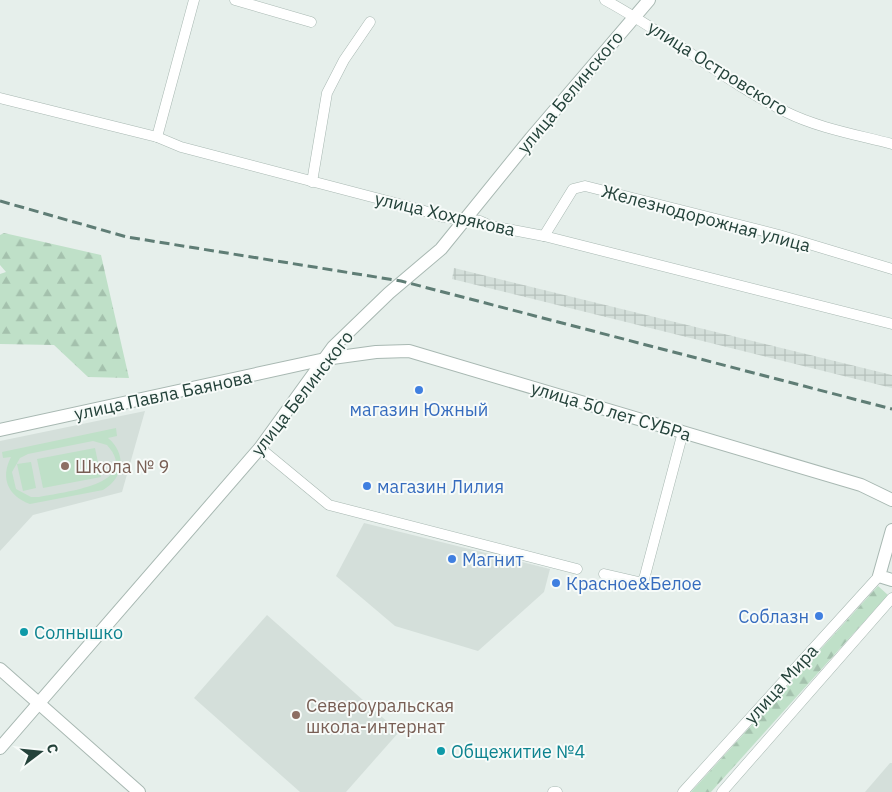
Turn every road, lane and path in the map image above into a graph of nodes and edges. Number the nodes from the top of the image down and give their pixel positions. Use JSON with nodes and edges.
{"nodes":[{"id":1,"x":194,"y":0,"type":"edge"},
{"id":2,"x":235,"y":0,"type":"edge"},
{"id":3,"x":605,"y":0,"type":"edge"},
{"id":4,"x":649,"y":0,"type":"edge"},
{"id":5,"x":635,"y":16,"type":"junction"},
{"id":6,"x":311,"y":22,"type":"dead end"},
{"id":7,"x":370,"y":22,"type":"dead end"},
{"id":8,"x":0,"y":98,"type":"edge"},
{"id":9,"x":158,"y":137,"type":"junction"},
{"id":10,"x":892,"y":144,"type":"edge"},
{"id":11,"x":312,"y":182,"type":"junction"},
{"id":12,"x":466,"y":220,"type":"junction"},
{"id":13,"x":544,"y":236,"type":"junction"},
{"id":14,"x":892,"y":268,"type":"edge"},
{"id":15,"x":892,"y":324,"type":"edge"},
{"id":16,"x":325,"y":360,"type":"junction"},
{"id":17,"x":0,"y":430,"type":"edge"},
{"id":18,"x":683,"y":432,"type":"junction"},
{"id":19,"x":260,"y":448,"type":"junction"},
{"id":20,"x":892,"y":500,"type":"edge"},
{"id":21,"x":892,"y":530,"type":"edge"},
{"id":22,"x":577,"y":569,"type":"dead end"},
{"id":23,"x":604,"y":574,"type":"dead end"},
{"id":24,"x":879,"y":576,"type":"junction"},
{"id":25,"x":892,"y":580,"type":"edge"},
{"id":26,"x":892,"y":598,"type":"edge"},
{"id":27,"x":0,"y":669,"type":"edge"},
{"id":28,"x":39,"y":703,"type":"junction"},
{"id":29,"x":0,"y":748,"type":"edge"},
{"id":30,"x":139,"y":792,"type":"edge"},
{"id":31,"x":683,"y":792,"type":"edge"},
{"id":32,"x":722,"y":792,"type":"edge"}],
"edges":[{"from":1,"to":9,"type":"street"},
{"from":2,"to":6,"type":"street"},
{"from":3,"to":5,"type":"street","name":"улица Островского"},
{"from":4,"to":5,"type":"street","name":"улица Белинского"},
{"from":5,"to":10,"type":"street","name":"улица Островского"},
{"from":5,"to":12,"type":"street","name":"улица Белинского"},
{"from":7,"to":11,"type":"street"},
{"from":8,"to":9,"type":"street","name":"улица Хохрякова"},
{"from":9,"to":11,"type":"street","name":"улица Хохрякова"},
{"from":11,"to":12,"type":"street","name":"улица Хохрякова"},
{"from":12,"to":13,"type":"street","name":"улица Хохрякова"},
{"from":12,"to":16,"type":"street","name":"улица Белинского"},
{"from":13,"to":14,"type":"street","name":"Железнодорожная улица"},
{"from":13,"to":15,"type":"street","name":"улица Хохрякова"},
{"from":16,"to":17,"type":"street","name":"улица Павла Баянова"},
{"from":16,"to":18,"type":"street","name":"улица 50 лет СУБРа"},
{"from":16,"to":19,"type":"street","name":"улица Белинского"},
{"from":18,"to":20,"type":"street","name":"улица 50 лет СУБРа"},
{"from":18,"to":23,"type":"street"},
{"from":19,"to":22,"type":"street"},
{"from":19,"to":28,"type":"street","name":"улица Белинского"},
{"from":21,"to":24,"type":"street"},
{"from":24,"to":25,"type":"street"},
{"from":24,"to":31,"type":"street","name":"улица Мира"},
{"from":26,"to":32,"type":"street","name":"улица Мира"},
{"from":27,"to":28,"type":"street"},
{"from":28,"to":29,"type":"street","name":"улица Белинского"},
{"from":28,"to":30,"type":"street"}]}
